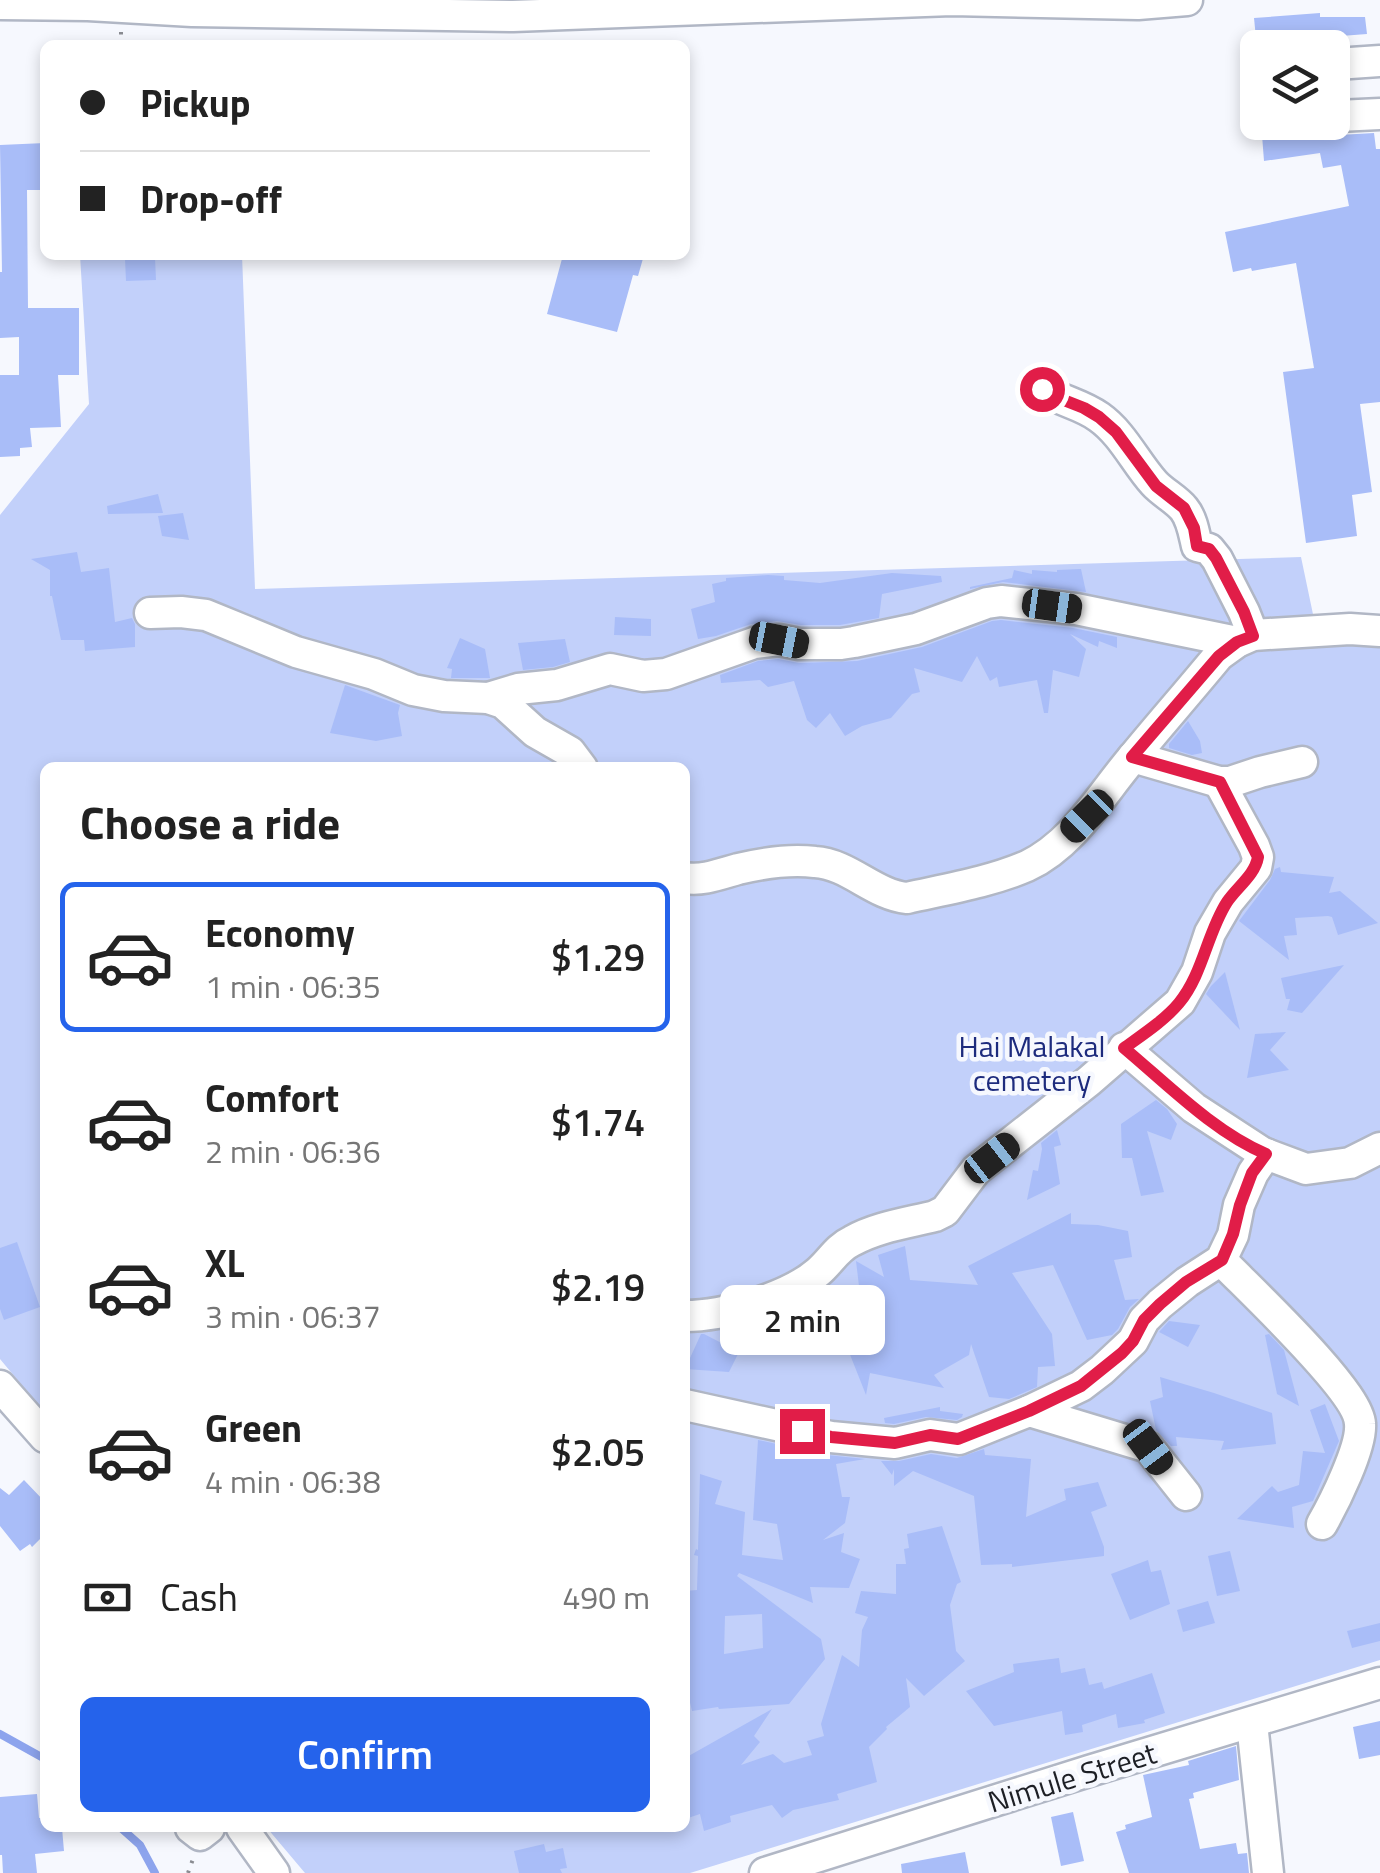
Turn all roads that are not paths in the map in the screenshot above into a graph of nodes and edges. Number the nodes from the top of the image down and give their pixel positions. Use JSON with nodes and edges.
{"nodes":[{"id":1,"x":1187,"y":0,"type":"edge"},
{"id":2,"x":0,"y":4,"type":"edge"},
{"id":3,"x":192,"y":6,"type":"edge"},
{"id":4,"x":1380,"y":61,"type":"edge"},
{"id":5,"x":1350,"y":63,"type":"edge"},
{"id":6,"x":1380,"y":114,"type":"edge"},
{"id":7,"x":1350,"y":115,"type":"edge"},
{"id":8,"x":1042,"y":389,"type":"dead end"},
{"id":9,"x":150,"y":613,"type":"dead end"},
{"id":10,"x":1380,"y":631,"type":"edge"},
{"id":11,"x":1245,"y":639,"type":"junction"},
{"id":12,"x":488,"y":698,"type":"junction"},
{"id":13,"x":1132,"y":757,"type":"junction"},
{"id":14,"x":578,"y":762,"type":"edge"},
{"id":15,"x":1302,"y":762,"type":"dead end"},
{"id":16,"x":1220,"y":782,"type":"junction"},
{"id":17,"x":690,"y":878,"type":"edge"},
{"id":18,"x":1124,"y":1048,"type":"junction"},
{"id":19,"x":1380,"y":1148,"type":"edge"},
{"id":20,"x":1266,"y":1154,"type":"junction"},
{"id":21,"x":1222,"y":1260,"type":"junction"},
{"id":22,"x":690,"y":1315,"type":"edge"},
{"id":23,"x":0,"y":1386,"type":"edge"},
{"id":24,"x":690,"y":1406,"type":"edge"},
{"id":25,"x":1029,"y":1411,"type":"junction"},
{"id":26,"x":40,"y":1432,"type":"edge"},
{"id":27,"x":1186,"y":1496,"type":"dead end"},
{"id":28,"x":1322,"y":1524,"type":"dead end"},
{"id":29,"x":1380,"y":1683,"type":"edge"},
{"id":30,"x":1252,"y":1724,"type":"junction"},
{"id":31,"x":245,"y":1832,"type":"edge"},
{"id":32,"x":857,"y":1859,"type":"edge"},
{"id":33,"x":274,"y":1873,"type":"edge"},
{"id":34,"x":765,"y":1873,"type":"edge"},
{"id":35,"x":1268,"y":1873,"type":"edge"}],
"edges":[{"from":1,"to":3,"type":"street"},
{"from":2,"to":3,"type":"street"},
{"from":4,"to":5,"type":"street"},
{"from":6,"to":7,"type":"street"},
{"from":8,"to":11,"type":"street"},
{"from":9,"to":12,"type":"street"},
{"from":10,"to":11,"type":"street"},
{"from":11,"to":12,"type":"street"},
{"from":11,"to":13,"type":"street"},
{"from":12,"to":14,"type":"street"},
{"from":13,"to":16,"type":"street"},
{"from":13,"to":17,"type":"street"},
{"from":15,"to":16,"type":"street"},
{"from":16,"to":18,"type":"street"},
{"from":18,"to":20,"type":"street"},
{"from":18,"to":22,"type":"street"},
{"from":19,"to":20,"type":"street"},
{"from":20,"to":21,"type":"street"},
{"from":21,"to":25,"type":"street"},
{"from":21,"to":28,"type":"street"},
{"from":23,"to":26,"type":"street"},
{"from":24,"to":25,"type":"street"},
{"from":25,"to":27,"type":"street"},
{"from":29,"to":30,"type":"street","name":"Nimule Street"},
{"from":30,"to":32,"type":"street","name":"Nimule Street"},
{"from":30,"to":35,"type":"street"},
{"from":31,"to":33,"type":"street"},
{"from":32,"to":34,"type":"street","name":"Nimule Street"}]}
